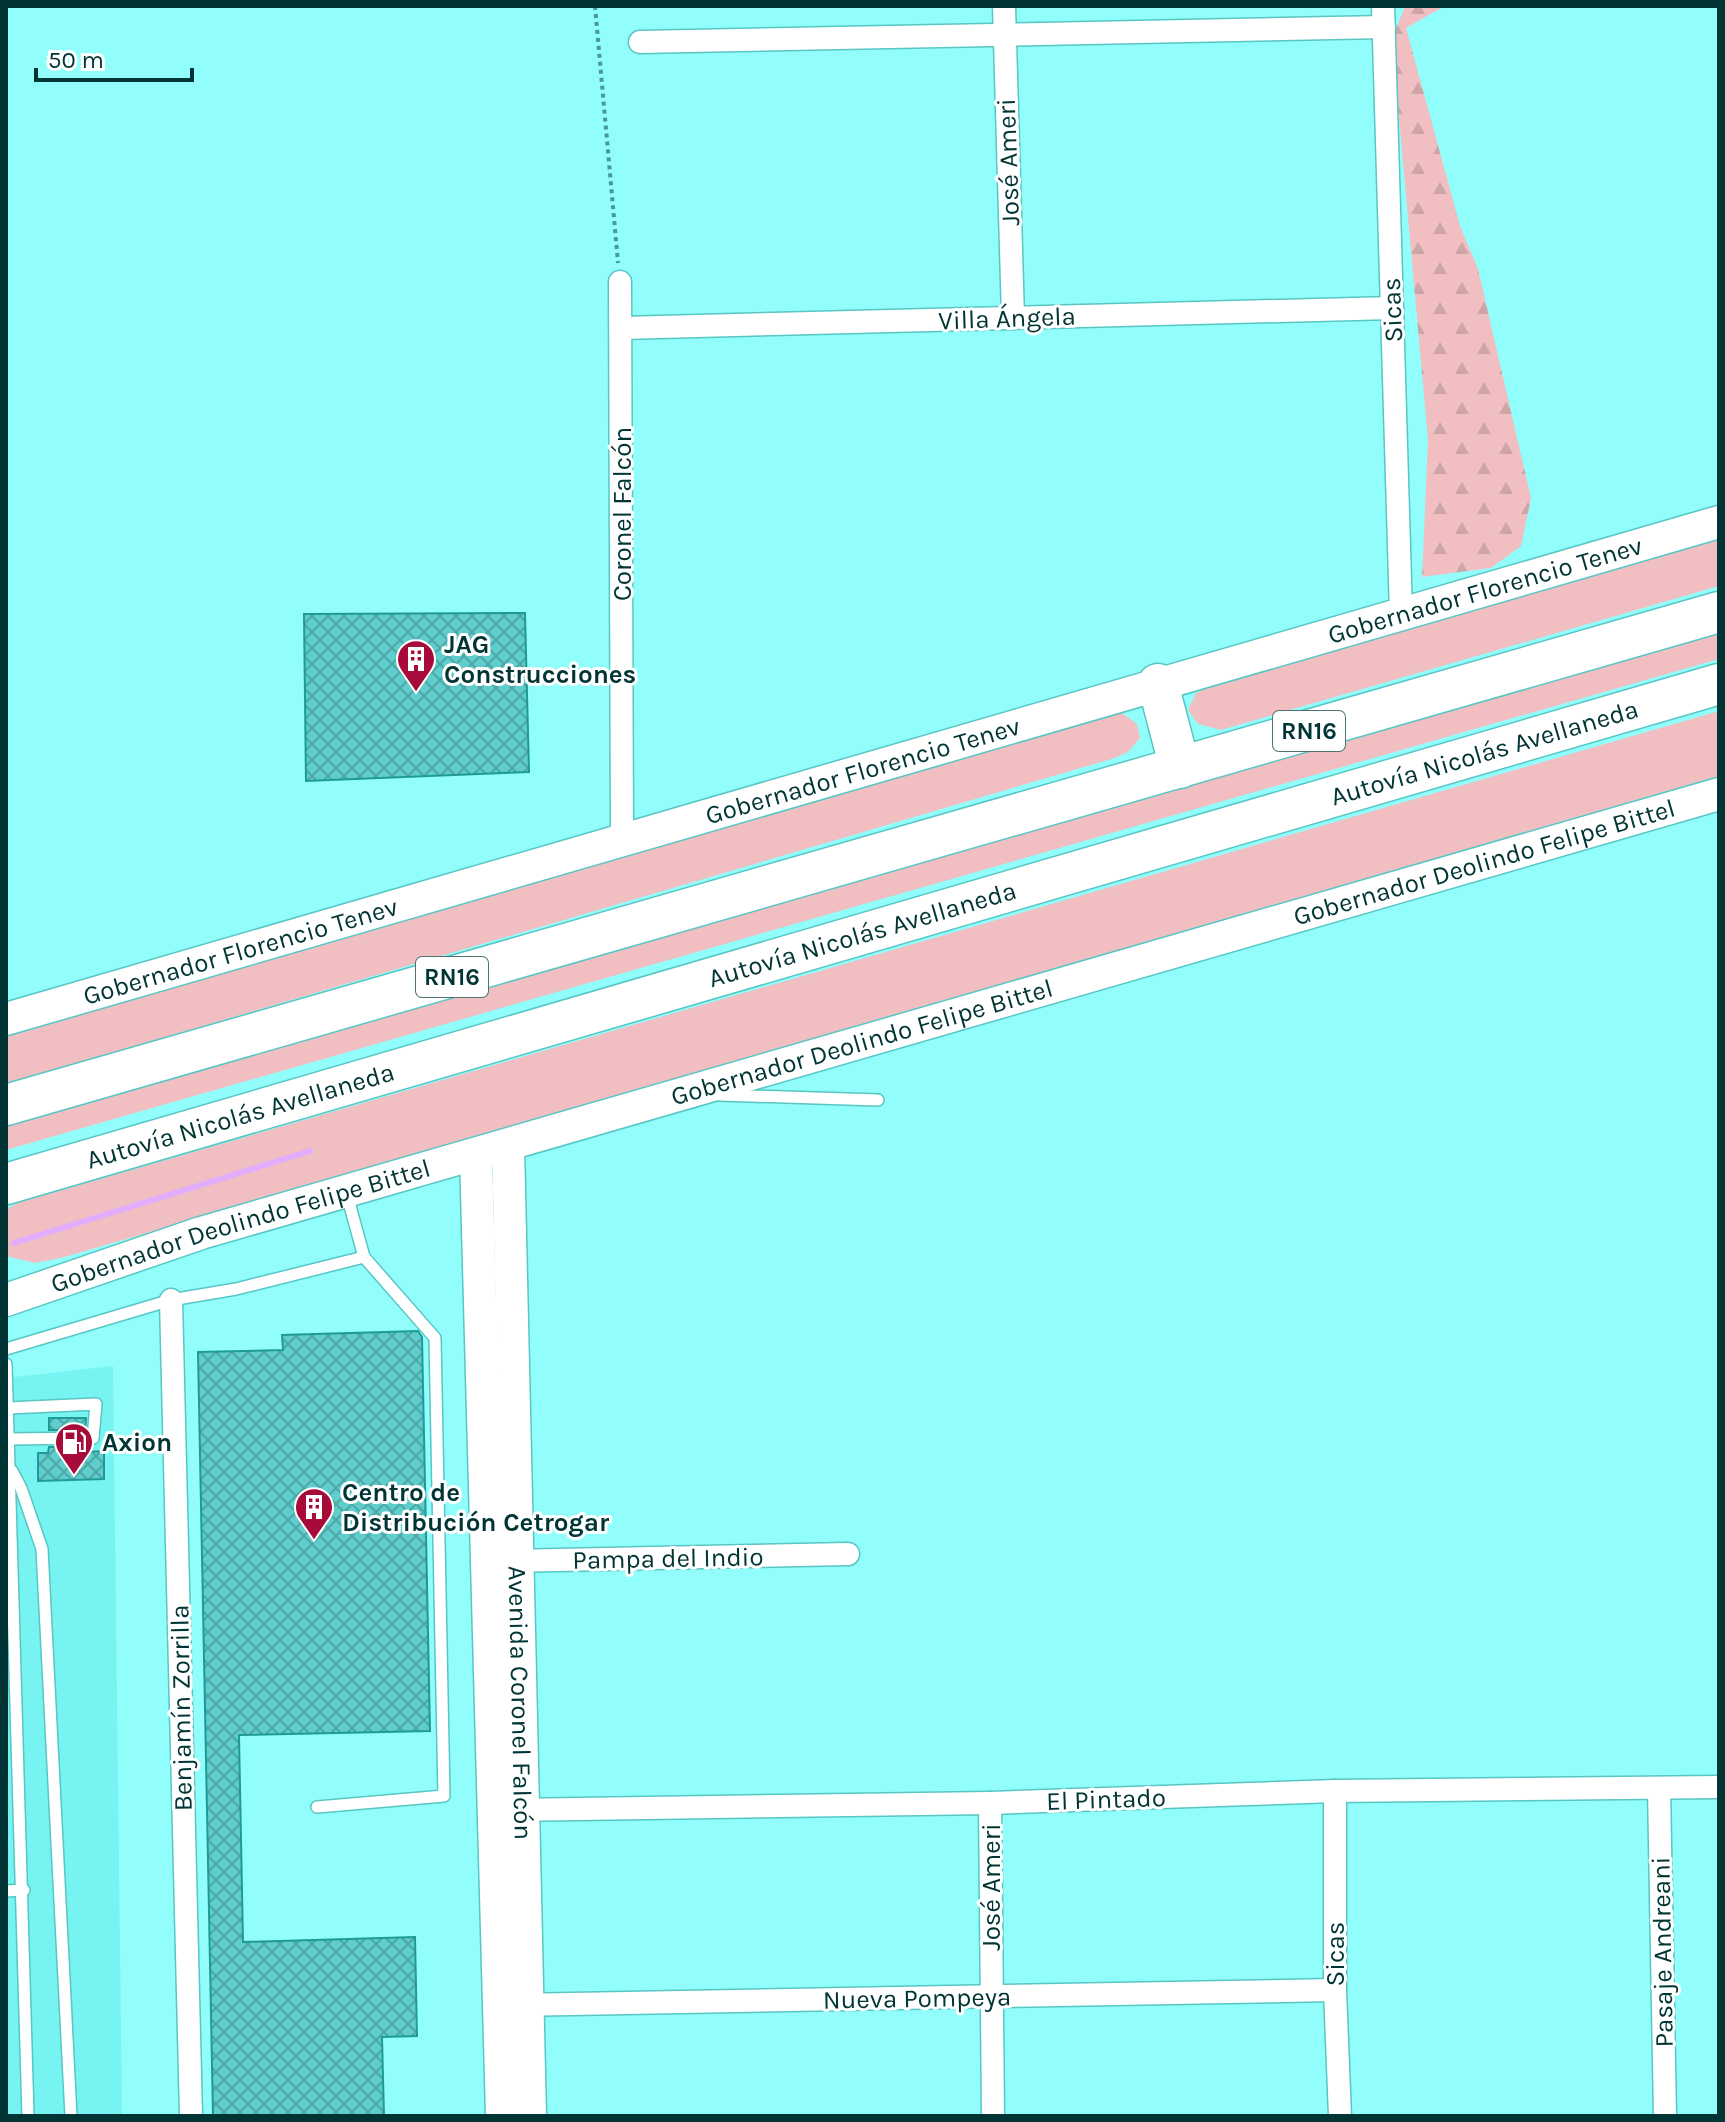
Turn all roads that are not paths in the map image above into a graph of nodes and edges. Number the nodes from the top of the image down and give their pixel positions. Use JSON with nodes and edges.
{"nodes":[{"id":1,"x":1004,"y":6,"type":"edge"},
{"id":2,"x":1383,"y":16,"type":"edge"},
{"id":3,"x":1004,"y":35,"type":"junction"},
{"id":4,"x":640,"y":42,"type":"dead end"},
{"id":5,"x":620,"y":282,"type":"road end"},
{"id":6,"x":1392,"y":308,"type":"junction"},
{"id":7,"x":1013,"y":318,"type":"junction"},
{"id":8,"x":622,"y":328,"type":"junction"},
{"id":9,"x":1719,"y":522,"type":"edge"},
{"id":10,"x":1719,"y":612,"type":"edge"},
{"id":11,"x":1401,"y":614,"type":"junction"},
{"id":12,"x":1158,"y":684,"type":"junction"},
{"id":13,"x":1719,"y":684,"type":"edge"},
{"id":14,"x":1180,"y":768,"type":"junction"},
{"id":15,"x":1719,"y":794,"type":"edge"},
{"id":16,"x":622,"y":841,"type":"junction"},
{"id":17,"x":6,"y":1019,"type":"edge"},
{"id":18,"x":675,"y":1094,"type":"junction"},
{"id":19,"x":878,"y":1100,"type":"dead end"},
{"id":20,"x":6,"y":1105,"type":"edge"},
{"id":21,"x":508,"y":1145,"type":"junction"},
{"id":22,"x":476,"y":1154,"type":"junction"},
{"id":23,"x":6,"y":1184,"type":"edge"},
{"id":24,"x":346,"y":1191,"type":"junction"},
{"id":25,"x":364,"y":1257,"type":"junction"},
{"id":26,"x":6,"y":1300,"type":"edge"},
{"id":27,"x":171,"y":1300,"type":"junction"},
{"id":28,"x":6,"y":1349,"type":"edge"},
{"id":29,"x":6,"y":1364,"type":"edge"},
{"id":30,"x":8,"y":1408,"type":"edge"},
{"id":31,"x":9,"y":1439,"type":"junction"},
{"id":32,"x":10,"y":1468,"type":"junction"},
{"id":33,"x":9,"y":1525,"type":"edge"},
{"id":34,"x":848,"y":1554,"type":"dead end"},
{"id":35,"x":502,"y":1561,"type":"junction"},
{"id":36,"x":11,"y":1668,"type":"edge"},
{"id":37,"x":1719,"y":1787,"type":"edge"},
{"id":38,"x":1659,"y":1788,"type":"junction"},
{"id":39,"x":1335,"y":1791,"type":"junction"},
{"id":40,"x":990,"y":1803,"type":"junction"},
{"id":41,"x":317,"y":1807,"type":"dead end"},
{"id":42,"x":508,"y":1810,"type":"junction"},
{"id":43,"x":24,"y":1890,"type":"junction"},
{"id":44,"x":6,"y":1891,"type":"edge"},
{"id":45,"x":1335,"y":1990,"type":"junction"},
{"id":46,"x":991,"y":1997,"type":"junction"},
{"id":47,"x":513,"y":2005,"type":"junction"},
{"id":48,"x":28,"y":2116,"type":"edge"},
{"id":49,"x":71,"y":2116,"type":"edge"},
{"id":50,"x":191,"y":2116,"type":"edge"},
{"id":51,"x":502,"y":2116,"type":"edge"},
{"id":52,"x":530,"y":2116,"type":"edge"},
{"id":53,"x":993,"y":2116,"type":"edge"},
{"id":54,"x":1340,"y":2116,"type":"edge"},
{"id":55,"x":1665,"y":2116,"type":"edge"}],
"edges":[{"from":1,"to":3,"type":"street","name":"José Ameri"},
{"from":2,"to":3,"type":"street"},
{"from":2,"to":6,"type":"street","name":"Sicas"},
{"from":3,"to":4,"type":"street"},
{"from":3,"to":7,"type":"street","name":"José Ameri"},
{"from":5,"to":8,"type":"street","name":"Coronel Falcón"},
{"from":6,"to":7,"type":"street","name":"Villa Ángela"},
{"from":6,"to":11,"type":"street","name":"Sicas"},
{"from":7,"to":8,"type":"street","name":"Villa Ángela"},
{"from":8,"to":16,"type":"street","name":"Coronel Falcón"},
{"from":9,"to":11,"type":"street","name":"Gobernador Florencio Tenev"},
{"from":10,"to":14,"type":"highway","number":"RN16"},
{"from":11,"to":12,"type":"street","name":"Gobernador Florencio Tenev"},
{"from":12,"to":14,"type":"highway"},
{"from":12,"to":16,"type":"street","name":"Gobernador Florencio Tenev"},
{"from":13,"to":23,"type":"highway","name":"Autovía Nicolás Avellaneda"},
{"from":14,"to":20,"type":"highway","number":"RN16"},
{"from":15,"to":18,"type":"street","name":"Gobernador Deolindo Felipe Bittel"},
{"from":16,"to":17,"type":"street","name":"Gobernador Florencio Tenev"},
{"from":18,"to":19,"type":"lane"},
{"from":18,"to":21,"type":"street","name":"Gobernador Deolindo Felipe Bittel"},
{"from":21,"to":22,"type":"street","name":"Gobernador Deolindo Felipe Bittel"},
{"from":21,"to":35,"type":"street","name":"Avenida Coronel Falcón"},
{"from":22,"to":24,"type":"street","name":"Gobernador Deolindo Felipe Bittel"},
{"from":22,"to":35,"type":"street","name":"Avenida Coronel Falcón"},
{"from":24,"to":25,"type":"lane"},
{"from":24,"to":26,"type":"street","name":"Gobernador Deolindo Felipe Bittel"},
{"from":25,"to":27,"type":"lane"},
{"from":25,"to":41,"type":"lane"},
{"from":27,"to":28,"type":"lane"},
{"from":27,"to":50,"type":"street","name":"Benjamín Zorrilla"},
{"from":29,"to":30,"type":"lane"},
{"from":30,"to":31,"type":"lane"},
{"from":30,"to":31,"type":"lane"},
{"from":31,"to":32,"type":"lane"},
{"from":32,"to":33,"type":"lane"},
{"from":32,"to":49,"type":"lane"},
{"from":33,"to":36,"type":"lane"},
{"from":34,"to":35,"type":"street","name":"Pampa del Indio"},
{"from":35,"to":42,"type":"street","name":"Avenida Coronel Falcón"},
{"from":36,"to":43,"type":"lane"},
{"from":37,"to":38,"type":"street","name":"El Pintado"},
{"from":38,"to":39,"type":"street","name":"El Pintado"},
{"from":38,"to":55,"type":"street","name":"Pasaje Andreani"},
{"from":39,"to":40,"type":"street","name":"El Pintado"},
{"from":39,"to":45,"type":"street","name":"Sicas"},
{"from":40,"to":42,"type":"street","name":"El Pintado"},
{"from":40,"to":46,"type":"street","name":"José Ameri"},
{"from":42,"to":47,"type":"street","name":"Avenida Coronel Falcón"},
{"from":43,"to":44,"type":"lane"},
{"from":43,"to":48,"type":"lane"},
{"from":45,"to":46,"type":"street","name":"Nueva Pompeya"},
{"from":45,"to":54,"type":"street","name":"Sicas"},
{"from":46,"to":47,"type":"street","name":"Nueva Pompeya"},
{"from":46,"to":53,"type":"street","name":"José Ameri"},
{"from":47,"to":51,"type":"street","name":"Avenida Coronel Falcón"},
{"from":47,"to":52,"type":"street","name":"Avenida Coronel Falcón"}]}
